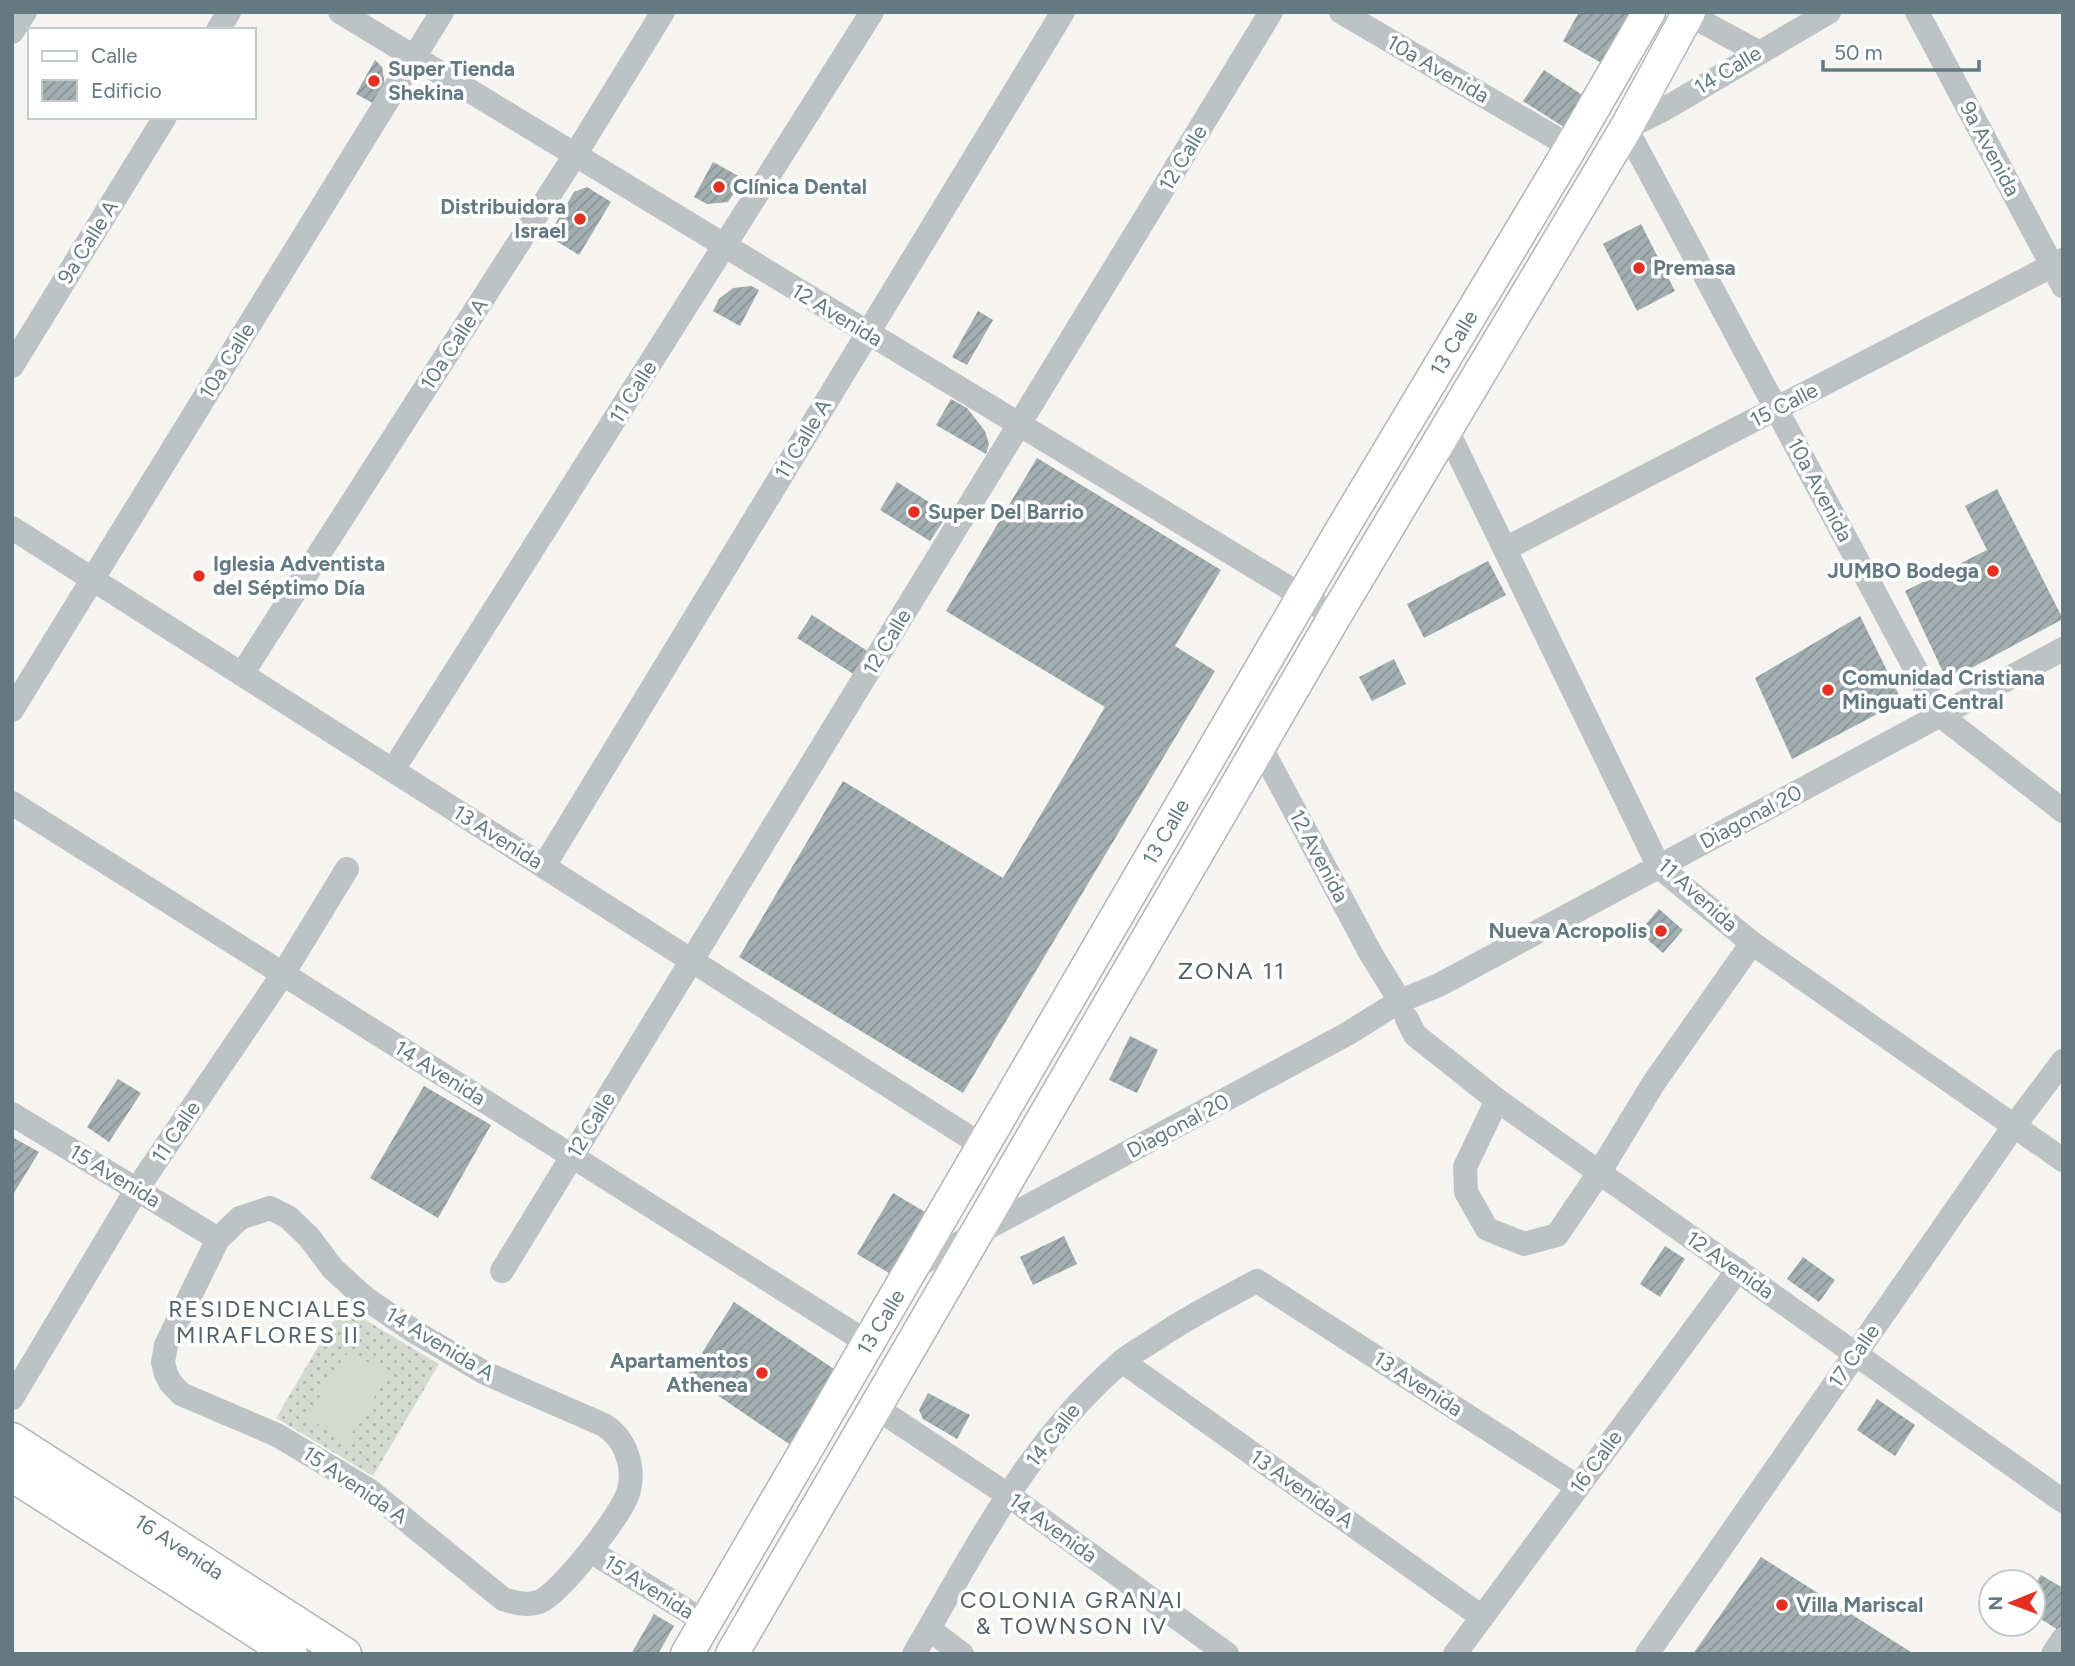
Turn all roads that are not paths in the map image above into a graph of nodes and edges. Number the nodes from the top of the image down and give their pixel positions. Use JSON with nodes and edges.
{"nodes":[{"id":1,"x":25,"y":12,"type":"edge"},
{"id":2,"x":229,"y":12,"type":"edge"},
{"id":3,"x":340,"y":12,"type":"edge"},
{"id":4,"x":442,"y":12,"type":"edge"},
{"id":5,"x":663,"y":12,"type":"edge"},
{"id":6,"x":872,"y":12,"type":"edge"},
{"id":7,"x":1063,"y":12,"type":"edge"},
{"id":8,"x":1271,"y":12,"type":"edge"},
{"id":9,"x":1341,"y":12,"type":"edge"},
{"id":10,"x":1649,"y":12,"type":"edge"},
{"id":11,"x":1829,"y":12,"type":"edge"},
{"id":12,"x":1917,"y":12,"type":"edge"},
{"id":13,"x":1687,"y":13,"type":"edge"},
{"id":14,"x":219,"y":28,"type":"edge"},
{"id":15,"x":12,"y":33,"type":"edge"},
{"id":16,"x":1758,"y":52,"type":"junction"},
{"id":17,"x":414,"y":57,"type":"junction"},
{"id":18,"x":164,"y":119,"type":"edge"},
{"id":19,"x":1626,"y":128,"type":"junction"},
{"id":20,"x":1571,"y":147,"type":"junction"},
{"id":21,"x":575,"y":155,"type":"junction"},
{"id":22,"x":725,"y":247,"type":"junction"},
{"id":23,"x":2059,"y":271,"type":"edge"},
{"id":24,"x":867,"y":333,"type":"junction"},
{"id":25,"x":12,"y":366,"type":"edge"},
{"id":26,"x":1777,"y":408,"type":"junction"},
{"id":27,"x":1019,"y":425,"type":"junction"},
{"id":28,"x":1446,"y":428,"type":"junction"},
{"id":29,"x":12,"y":528,"type":"edge"},
{"id":30,"x":1505,"y":549,"type":"junction"},
{"id":31,"x":93,"y":579,"type":"junction"},
{"id":32,"x":1303,"y":598,"type":"junction"},
{"id":33,"x":1335,"y":616,"type":"junction"},
{"id":34,"x":2063,"y":649,"type":"edge"},
{"id":35,"x":242,"y":674,"type":"junction"},
{"id":36,"x":12,"y":710,"type":"edge"},
{"id":37,"x":1940,"y":715,"type":"junction"},
{"id":38,"x":1260,"y":746,"type":"junction"},
{"id":39,"x":393,"y":770,"type":"junction"},
{"id":40,"x":12,"y":803,"type":"edge"},
{"id":41,"x":2063,"y":811,"type":"edge"},
{"id":42,"x":544,"y":866,"type":"junction"},
{"id":43,"x":1659,"y":867,"type":"junction"},
{"id":44,"x":346,"y":869,"type":"dead end"},
{"id":45,"x":1752,"y":943,"type":"junction"},
{"id":46,"x":1371,"y":954,"type":"junction"},
{"id":47,"x":692,"y":960,"type":"junction"},
{"id":48,"x":283,"y":974,"type":"junction"},
{"id":49,"x":1403,"y":1010,"type":"junction"},
{"id":50,"x":1348,"y":1034,"type":"junction"},
{"id":51,"x":2063,"y":1061,"type":"edge"},
{"id":52,"x":1497,"y":1100,"type":"junction"},
{"id":53,"x":12,"y":1114,"type":"edge"},
{"id":54,"x":2014,"y":1126,"type":"junction"},
{"id":55,"x":983,"y":1146,"type":"junction"},
{"id":56,"x":572,"y":1156,"type":"junction"},
{"id":57,"x":2063,"y":1160,"type":"edge"},
{"id":58,"x":1599,"y":1173,"type":"junction"},
{"id":59,"x":137,"y":1189,"type":"junction"},
{"id":60,"x":218,"y":1239,"type":"junction"},
{"id":61,"x":969,"y":1247,"type":"junction"},
{"id":62,"x":915,"y":1267,"type":"junction"},
{"id":63,"x":1738,"y":1270,"type":"junction"},
{"id":64,"x":502,"y":1271,"type":"dead end"},
{"id":65,"x":1257,"y":1281,"type":"joint"},
{"id":66,"x":868,"y":1343,"type":"junction"},
{"id":67,"x":1855,"y":1354,"type":"junction"},
{"id":68,"x":1122,"y":1361,"type":"junction"},
{"id":69,"x":12,"y":1398,"type":"edge"},
{"id":70,"x":875,"y":1407,"type":"junction"},
{"id":71,"x":12,"y":1439,"type":"edge"},
{"id":72,"x":12,"y":1475,"type":"edge"},
{"id":73,"x":1578,"y":1487,"type":"junction"},
{"id":74,"x":1008,"y":1495,"type":"junction"},
{"id":75,"x":2063,"y":1501,"type":"edge"},
{"id":76,"x":592,"y":1552,"type":"junction"},
{"id":77,"x":1482,"y":1617,"type":"junction"},
{"id":78,"x":705,"y":1622,"type":"junction"},
{"id":79,"x":929,"y":1629,"type":"junction"},
{"id":80,"x":2063,"y":1639,"type":"edge"},
{"id":81,"x":291,"y":1654,"type":"edge"},
{"id":82,"x":345,"y":1654,"type":"edge"},
{"id":83,"x":687,"y":1654,"type":"edge"},
{"id":84,"x":732,"y":1654,"type":"edge"},
{"id":85,"x":914,"y":1654,"type":"edge"},
{"id":86,"x":962,"y":1654,"type":"edge"},
{"id":87,"x":1227,"y":1654,"type":"edge"},
{"id":88,"x":1455,"y":1654,"type":"edge"},
{"id":89,"x":1647,"y":1654,"type":"edge"},
{"id":90,"x":2053,"y":1654,"type":"edge"}],
"edges":[{"from":1,"to":15,"type":"street"},
{"from":2,"to":14,"type":"street"},
{"from":3,"to":17,"type":"street","name":"12 Avenida"},
{"from":4,"to":17,"type":"street","name":"10a Calle"},
{"from":5,"to":21,"type":"street","name":"10a Calle A"},
{"from":6,"to":22,"type":"street","name":"11 Calle"},
{"from":7,"to":24,"type":"street","name":"11 Calle A"},
{"from":8,"to":27,"type":"street","name":"12 Calle"},
{"from":9,"to":20,"type":"street","name":"10a Avenida"},
{"from":10,"to":20,"type":"main road","name":"13 Calle"},
{"from":11,"to":16,"type":"street","name":"14 Calle"},
{"from":12,"to":23,"type":"street","name":"9a Avenida"},
{"from":13,"to":16,"type":"street"},
{"from":13,"to":19,"type":"main road","name":"13 Calle"},
{"from":16,"to":19,"type":"street","name":"14 Calle"},
{"from":17,"to":21,"type":"street","name":"12 Avenida"},
{"from":17,"to":31,"type":"street","name":"10a Calle"},
{"from":18,"to":25,"type":"street","name":"9a Calle A"},
{"from":19,"to":26,"type":"street","name":"10a Avenida"},
{"from":19,"to":28,"type":"main road","name":"13 Calle"},
{"from":20,"to":32,"type":"main road","name":"13 Calle"},
{"from":21,"to":22,"type":"street","name":"12 Avenida"},
{"from":21,"to":35,"type":"street","name":"10a Calle A"},
{"from":22,"to":24,"type":"street","name":"12 Avenida"},
{"from":22,"to":39,"type":"street","name":"11 Calle"},
{"from":23,"to":26,"type":"street","name":"15 Calle"},
{"from":24,"to":27,"type":"street","name":"12 Avenida"},
{"from":24,"to":42,"type":"street","name":"11 Calle A"},
{"from":26,"to":30,"type":"street","name":"15 Calle"},
{"from":26,"to":37,"type":"street","name":"10a Avenida"},
{"from":27,"to":32,"type":"street","name":"12 Avenida"},
{"from":27,"to":47,"type":"street","name":"12 Calle"},
{"from":28,"to":30,"type":"street","name":"11 Avenida"},
{"from":28,"to":33,"type":"main road","name":"13 Calle"},
{"from":29,"to":31,"type":"street","name":"13 Avenida"},
{"from":30,"to":43,"type":"street","name":"11 Avenida"},
{"from":31,"to":35,"type":"street","name":"13 Avenida"},
{"from":31,"to":36,"type":"street","name":"10a Calle"},
{"from":32,"to":33,"type":"street","name":"12 Avenida"},
{"from":32,"to":55,"type":"main road","name":"13 Calle"},
{"from":33,"to":38,"type":"main road","name":"13 Calle"},
{"from":34,"to":37,"type":"street","name":"Diagonal 20"},
{"from":35,"to":39,"type":"street","name":"13 Avenida"},
{"from":37,"to":41,"type":"street","name":"10a Avenida"},
{"from":37,"to":43,"type":"street","name":"Diagonal 20"},
{"from":38,"to":46,"type":"street","name":"12 Avenida"},
{"from":38,"to":61,"type":"main road","name":"13 Calle"},
{"from":39,"to":42,"type":"street","name":"13 Avenida"},
{"from":40,"to":48,"type":"street","name":"14 Avenida"},
{"from":42,"to":47,"type":"street","name":"13 Avenida"},
{"from":43,"to":45,"type":"street","name":"11 Avenida"},
{"from":43,"to":49,"type":"street","name":"Diagonal 20"},
{"from":44,"to":48,"type":"street","name":"11 Calle"},
{"from":45,"to":54,"type":"street","name":"11 Avenida"},
{"from":45,"to":58,"type":"street"},
{"from":46,"to":49,"type":"street","name":"12 Avenida"},
{"from":46,"to":50,"type":"street"},
{"from":47,"to":55,"type":"street","name":"13 Avenida"},
{"from":47,"to":56,"type":"street","name":"12 Calle"},
{"from":48,"to":56,"type":"street","name":"14 Avenida"},
{"from":48,"to":59,"type":"street","name":"11 Calle"},
{"from":49,"to":50,"type":"street","name":"Diagonal 20"},
{"from":49,"to":52,"type":"street","name":"12 Avenida"},
{"from":49,"to":61,"type":"street","name":"Diagonal 20"},
{"from":50,"to":61,"type":"street","name":"Diagonal 20"},
{"from":51,"to":54,"type":"street","name":"17 Calle"},
{"from":52,"to":58,"type":"street","name":"12 Avenida"},
{"from":52,"to":58,"type":"street"},
{"from":53,"to":59,"type":"street","name":"15 Avenida"},
{"from":54,"to":57,"type":"street","name":"11 Avenida"},
{"from":54,"to":67,"type":"street","name":"17 Calle"},
{"from":55,"to":62,"type":"main road","name":"13 Calle"},
{"from":56,"to":64,"type":"street","name":"12 Calle"},
{"from":56,"to":66,"type":"street","name":"14 Avenida"},
{"from":58,"to":63,"type":"street","name":"12 Avenida"},
{"from":59,"to":60,"type":"street","name":"15 Avenida"},
{"from":59,"to":69,"type":"street","name":"11 Calle"},
{"from":60,"to":76,"type":"street","name":"14 Avenida A"},
{"from":60,"to":76,"type":"street","name":"15 Avenida A"},
{"from":61,"to":62,"type":"street","name":"Diagonal 20"},
{"from":61,"to":70,"type":"main road","name":"13 Calle"},
{"from":62,"to":66,"type":"main road","name":"13 Calle"},
{"from":63,"to":67,"type":"street","name":"12 Avenida"},
{"from":63,"to":73,"type":"street","name":"16 Calle"},
{"from":65,"to":68,"type":"street","name":"14 Calle"},
{"from":65,"to":73,"type":"street","name":"13 Avenida"},
{"from":66,"to":78,"type":"main road","name":"13 Calle"},
{"from":67,"to":75,"type":"street","name":"12 Avenida"},
{"from":67,"to":89,"type":"street","name":"17 Calle"},
{"from":68,"to":74,"type":"street","name":"14 Calle"},
{"from":68,"to":77,"type":"street","name":"13 Avenida A"},
{"from":70,"to":74,"type":"street","name":"14 Avenida"},
{"from":70,"to":84,"type":"main road","name":"13 Calle"},
{"from":71,"to":82,"type":"main road","name":"16 Avenida"},
{"from":72,"to":81,"type":"main road","name":"16 Avenida"},
{"from":73,"to":77,"type":"street","name":"16 Calle"},
{"from":74,"to":79,"type":"street","name":"14 Calle"},
{"from":74,"to":87,"type":"street","name":"14 Avenida"},
{"from":76,"to":78,"type":"street","name":"15 Avenida"},
{"from":77,"to":88,"type":"street","name":"16 Calle"},
{"from":78,"to":83,"type":"main road","name":"13 Calle"},
{"from":79,"to":85,"type":"street","name":"14 Calle"},
{"from":79,"to":86,"type":"street"},
{"from":80,"to":90,"type":"street"}]}
